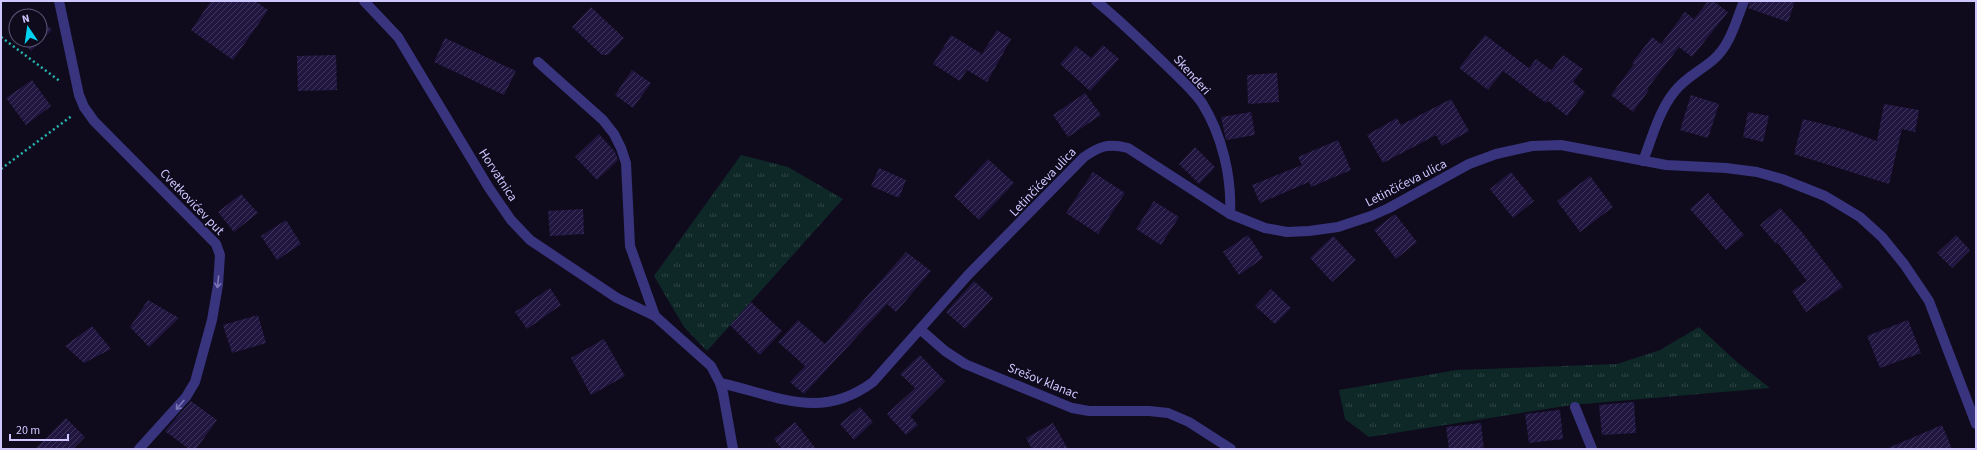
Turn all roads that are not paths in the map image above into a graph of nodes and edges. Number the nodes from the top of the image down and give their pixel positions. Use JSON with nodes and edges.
{"nodes":[{"id":1,"x":60,"y":1,"type":"edge"},
{"id":2,"x":364,"y":1,"type":"edge"},
{"id":3,"x":1096,"y":1,"type":"edge"},
{"id":4,"x":1744,"y":1,"type":"edge"},
{"id":5,"x":538,"y":62,"type":"dead end"},
{"id":6,"x":1644,"y":161,"type":"junction"},
{"id":7,"x":1230,"y":214,"type":"junction"},
{"id":8,"x":655,"y":316,"type":"junction"},
{"id":9,"x":921,"y":330,"type":"junction"},
{"id":10,"x":720,"y":383,"type":"junction"},
{"id":11,"x":1575,"y":407,"type":"dead end"},
{"id":12,"x":1976,"y":424,"type":"edge"},
{"id":13,"x":139,"y":449,"type":"edge"},
{"id":14,"x":733,"y":449,"type":"edge"},
{"id":15,"x":1231,"y":449,"type":"edge"},
{"id":16,"x":1592,"y":449,"type":"edge"}],
"edges":[{"from":1,"to":13,"type":"street","name":"Cvetkovićev put","one_way":true},
{"from":2,"to":8,"type":"street","name":"Horvatnica"},
{"from":3,"to":7,"type":"street","name":"Skenderi"},
{"from":4,"to":6,"type":"street"},
{"from":5,"to":8,"type":"street","name":"Horvatnica"},
{"from":6,"to":7,"type":"street","name":"Letinčićeva ulica"},
{"from":6,"to":12,"type":"street","name":"Letinčićeva ulica"},
{"from":7,"to":9,"type":"street","name":"Letinčićeva ulica"},
{"from":8,"to":10,"type":"street","name":"Horvatnica"},
{"from":9,"to":10,"type":"street","name":"Letinčićeva ulica"},
{"from":9,"to":15,"type":"street","name":"Srešov klanac"},
{"from":10,"to":14,"type":"street","name":"Horvatnica"},
{"from":11,"to":16,"type":"street"}]}
